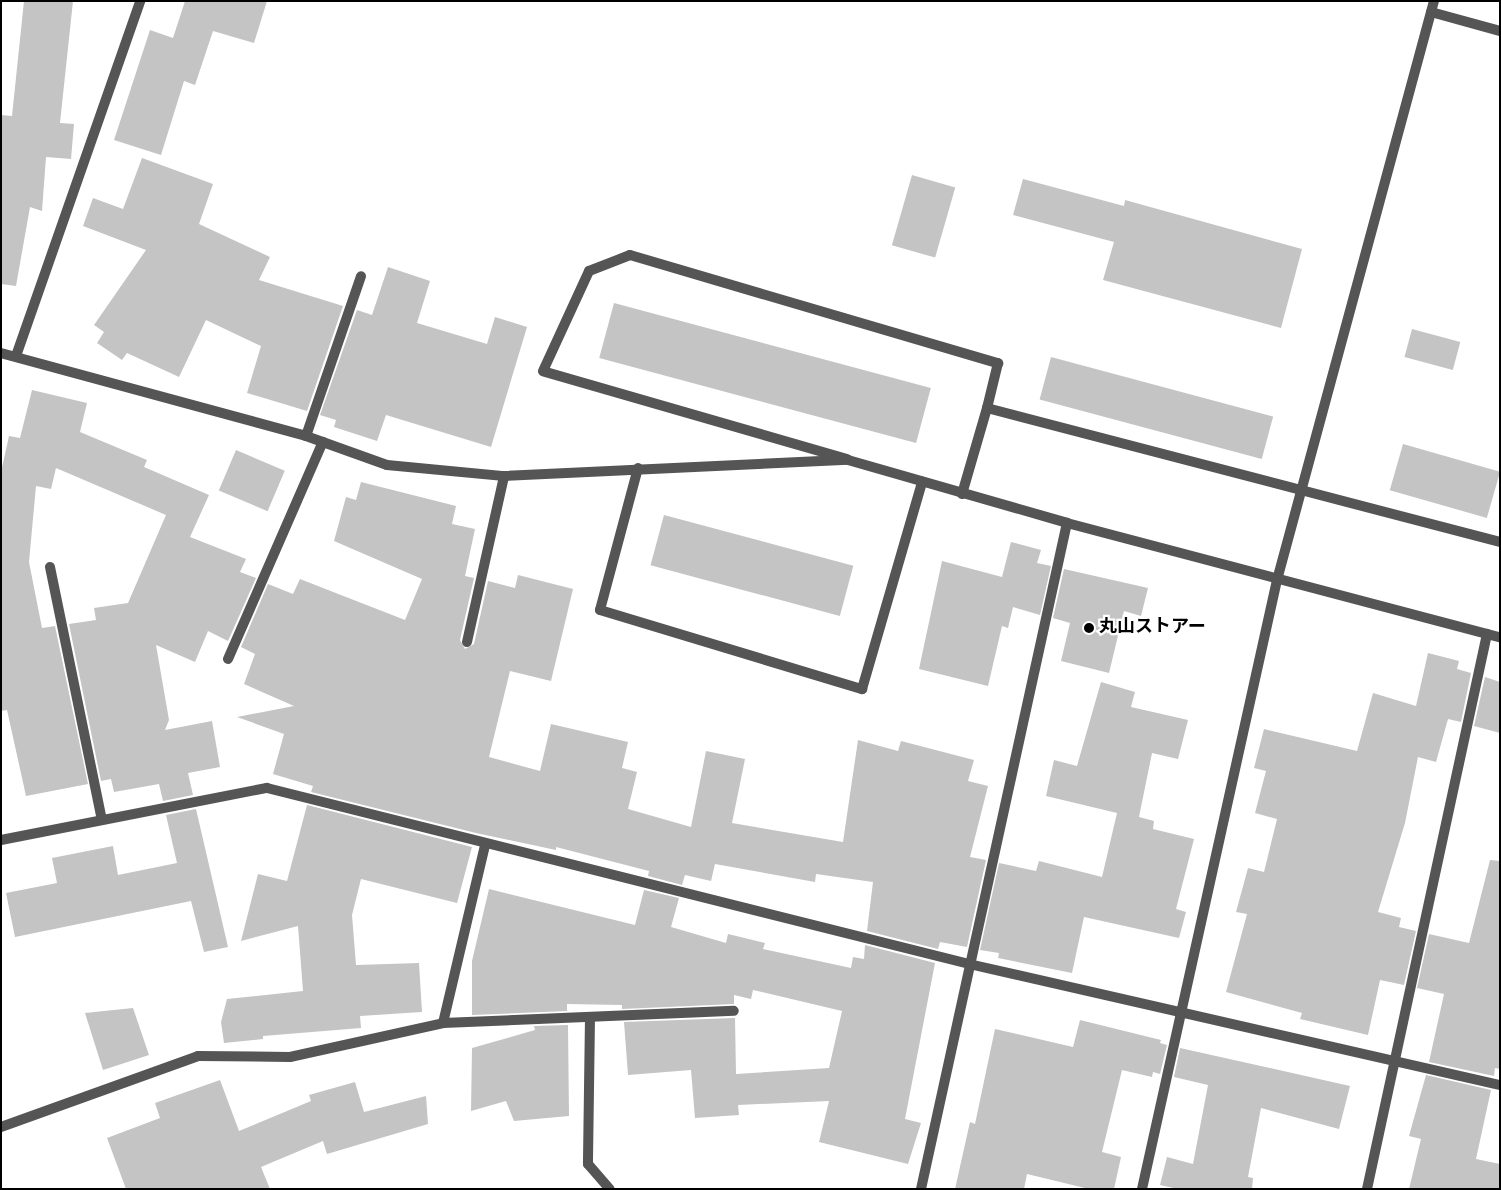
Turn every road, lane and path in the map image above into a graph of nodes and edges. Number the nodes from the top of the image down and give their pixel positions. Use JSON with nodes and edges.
{"nodes":[{"id":1,"x":140,"y":1,"type":"edge"},
{"id":2,"x":1434,"y":1,"type":"edge"},
{"id":3,"x":1431,"y":12,"type":"junction"},
{"id":4,"x":1500,"y":30,"type":"edge"},
{"id":5,"x":361,"y":276,"type":"dead end"},
{"id":6,"x":1,"y":353,"type":"edge"},
{"id":7,"x":16,"y":356,"type":"junction"},
{"id":8,"x":987,"y":408,"type":"junction"},
{"id":9,"x":306,"y":436,"type":"junction"},
{"id":10,"x":323,"y":442,"type":"junction"},
{"id":11,"x":848,"y":460,"type":"junction"},
{"id":12,"x":638,"y":468,"type":"junction"},
{"id":13,"x":504,"y":476,"type":"junction"},
{"id":14,"x":922,"y":482,"type":"junction"},
{"id":15,"x":1301,"y":492,"type":"junction"},
{"id":16,"x":962,"y":494,"type":"junction"},
{"id":17,"x":1067,"y":523,"type":"junction"},
{"id":18,"x":1500,"y":542,"type":"edge"},
{"id":19,"x":50,"y":567,"type":"dead end"},
{"id":20,"x":1277,"y":580,"type":"junction"},
{"id":21,"x":1487,"y":634,"type":"junction"},
{"id":22,"x":1500,"y":638,"type":"edge"},
{"id":23,"x":467,"y":642,"type":"dead end"},
{"id":24,"x":228,"y":659,"type":"dead end"},
{"id":25,"x":102,"y":820,"type":"junction"},
{"id":26,"x":1,"y":840,"type":"edge"},
{"id":27,"x":485,"y":845,"type":"junction"},
{"id":28,"x":969,"y":964,"type":"junction"},
{"id":29,"x":734,"y":1011,"type":"dead end"},
{"id":30,"x":1179,"y":1013,"type":"junction"},
{"id":31,"x":590,"y":1017,"type":"junction"},
{"id":32,"x":443,"y":1024,"type":"junction"},
{"id":33,"x":1396,"y":1063,"type":"junction"},
{"id":34,"x":1500,"y":1085,"type":"edge"},
{"id":35,"x":1,"y":1127,"type":"edge"},
{"id":36,"x":610,"y":1189,"type":"edge"},
{"id":37,"x":921,"y":1189,"type":"edge"},
{"id":38,"x":1142,"y":1189,"type":"edge"},
{"id":39,"x":1367,"y":1189,"type":"edge"}],
"edges":[{"from":1,"to":7,"type":"street"},
{"from":2,"to":3,"type":"street"},
{"from":3,"to":4,"type":"street"},
{"from":3,"to":15,"type":"street"},
{"from":5,"to":9,"type":"street"},
{"from":6,"to":7,"type":"street"},
{"from":7,"to":9,"type":"street"},
{"from":8,"to":11,"type":"street"},
{"from":8,"to":15,"type":"street"},
{"from":8,"to":16,"type":"street"},
{"from":9,"to":10,"type":"street"},
{"from":10,"to":13,"type":"street"},
{"from":10,"to":24,"type":"street"},
{"from":11,"to":12,"type":"street"},
{"from":11,"to":14,"type":"street"},
{"from":12,"to":13,"type":"street"},
{"from":12,"to":14,"type":"street"},
{"from":13,"to":23,"type":"street"},
{"from":14,"to":16,"type":"street"},
{"from":15,"to":18,"type":"street"},
{"from":15,"to":20,"type":"street"},
{"from":16,"to":17,"type":"street"},
{"from":17,"to":20,"type":"street"},
{"from":17,"to":28,"type":"street"},
{"from":19,"to":25,"type":"street"},
{"from":20,"to":21,"type":"street"},
{"from":20,"to":30,"type":"street"},
{"from":21,"to":22,"type":"street"},
{"from":21,"to":33,"type":"street"},
{"from":25,"to":26,"type":"street"},
{"from":25,"to":27,"type":"street"},
{"from":27,"to":28,"type":"street"},
{"from":27,"to":32,"type":"street"},
{"from":28,"to":30,"type":"street"},
{"from":28,"to":37,"type":"street"},
{"from":29,"to":31,"type":"street"},
{"from":30,"to":33,"type":"street"},
{"from":30,"to":38,"type":"street"},
{"from":31,"to":32,"type":"street"},
{"from":31,"to":36,"type":"street"},
{"from":32,"to":35,"type":"street"},
{"from":33,"to":34,"type":"street"},
{"from":33,"to":39,"type":"street"}]}
